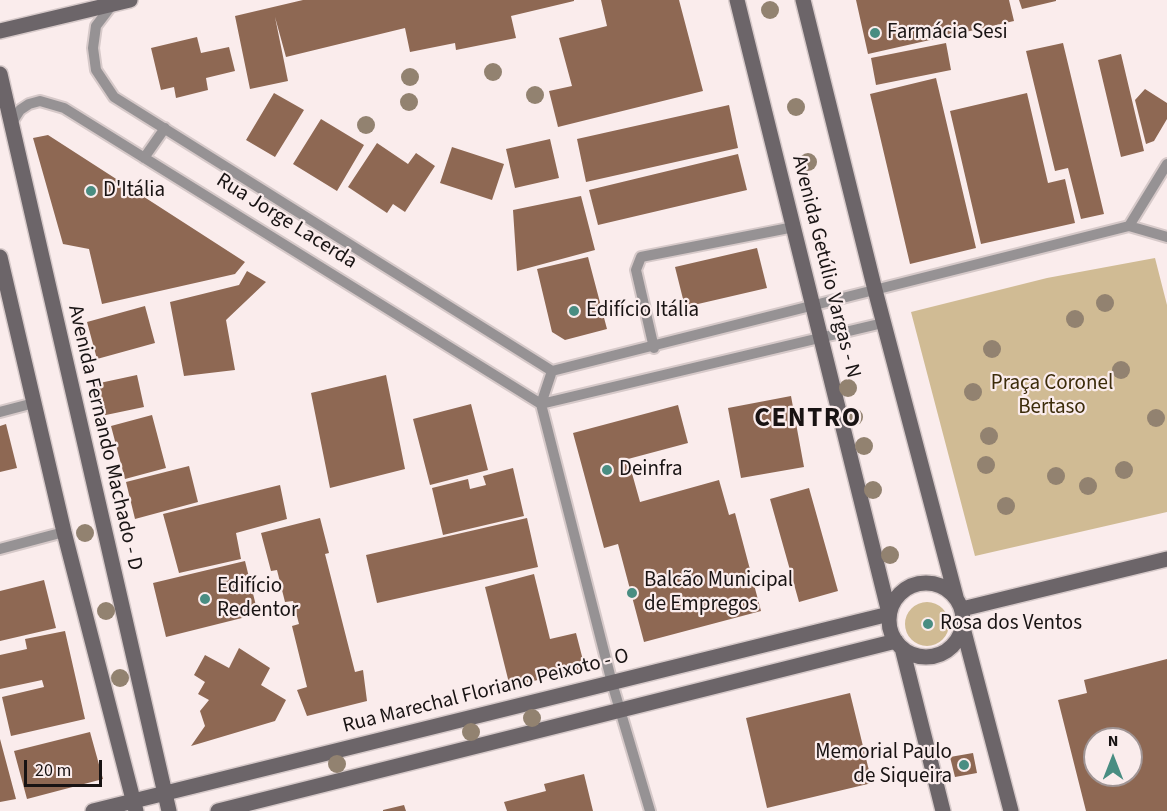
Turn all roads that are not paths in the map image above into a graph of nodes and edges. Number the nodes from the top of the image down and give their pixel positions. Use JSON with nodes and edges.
{"nodes":[{"id":1,"x":130,"y":0,"type":"edge"},
{"id":2,"x":737,"y":0,"type":"edge"},
{"id":3,"x":803,"y":0,"type":"edge"},
{"id":4,"x":112,"y":4,"type":"junction"},
{"id":5,"x":0,"y":31,"type":"edge"},
{"id":6,"x":0,"y":74,"type":"edge"},
{"id":7,"x":11,"y":124,"type":"junction"},
{"id":8,"x":165,"y":128,"type":"junction"},
{"id":9,"x":144,"y":158,"type":"junction"},
{"id":10,"x":1167,"y":164,"type":"edge"},
{"id":11,"x":1129,"y":226,"type":"junction"},
{"id":12,"x":794,"y":227,"type":"junction"},
{"id":13,"x":1167,"y":237,"type":"edge"},
{"id":14,"x":0,"y":257,"type":"edge"},
{"id":15,"x":875,"y":290,"type":"junction"},
{"id":16,"x":813,"y":304,"type":"junction"},
{"id":17,"x":883,"y":323,"type":"junction"},
{"id":18,"x":822,"y":338,"type":"junction"},
{"id":19,"x":654,"y":348,"type":"junction"},
{"id":20,"x":552,"y":371,"type":"junction"},
{"id":21,"x":34,"y":403,"type":"junction"},
{"id":22,"x":541,"y":404,"type":"junction"},
{"id":23,"x":0,"y":412,"type":"edge"},
{"id":24,"x":64,"y":532,"type":"junction"},
{"id":25,"x":0,"y":549,"type":"edge"},
{"id":26,"x":1167,"y":559,"type":"edge"},
{"id":27,"x":959,"y":603,"type":"junction"},
{"id":28,"x":890,"y":614,"type":"junction"},
{"id":29,"x":963,"y":628,"type":"junction"},
{"id":30,"x":899,"y":645,"type":"junction"},
{"id":31,"x":612,"y":683,"type":"junction"},
{"id":32,"x":620,"y":710,"type":"junction"},
{"id":33,"x":164,"y":794,"type":"junction"},
{"id":34,"x":134,"y":806,"type":"edge"},
{"id":35,"x":93,"y":811,"type":"edge"},
{"id":36,"x":169,"y":811,"type":"edge"},
{"id":37,"x":218,"y":811,"type":"edge"},
{"id":38,"x":650,"y":811,"type":"edge"},
{"id":39,"x":943,"y":811,"type":"edge"},
{"id":40,"x":1011,"y":811,"type":"edge"}],
"edges":[{"from":1,"to":4,"type":"street"},
{"from":2,"to":12,"type":"street","name":"Avenida Getúlio Vargas - N"},
{"from":3,"to":15,"type":"street","name":"Avenida Getúlio Vargas - N"},
{"from":4,"to":5,"type":"street"},
{"from":4,"to":8,"type":"lane","name":"Rua Jorge Lacerda"},
{"from":6,"to":7,"type":"street","name":"Avenida Fernando Machado - D"},
{"from":7,"to":9,"type":"lane","name":"Rua Jorge Lacerda"},
{"from":7,"to":33,"type":"street","name":"Avenida Fernando Machado - D"},
{"from":8,"to":9,"type":"lane"},
{"from":8,"to":20,"type":"lane","name":"Rua Jorge Lacerda"},
{"from":9,"to":22,"type":"lane","name":"Rua Jorge Lacerda"},
{"from":10,"to":11,"type":"lane"},
{"from":11,"to":13,"type":"lane"},
{"from":11,"to":15,"type":"lane"},
{"from":12,"to":16,"type":"street","name":"Avenida Getúlio Vargas - N"},
{"from":12,"to":19,"type":"lane"},
{"from":14,"to":21,"type":"street"},
{"from":15,"to":16,"type":"lane"},
{"from":15,"to":17,"type":"street","name":"Avenida Getúlio Vargas - N"},
{"from":16,"to":18,"type":"street","name":"Avenida Getúlio Vargas - N"},
{"from":16,"to":19,"type":"lane"},
{"from":17,"to":18,"type":"lane"},
{"from":17,"to":27,"type":"street","name":"Avenida Getúlio Vargas - N"},
{"from":18,"to":22,"type":"lane"},
{"from":18,"to":28,"type":"street","name":"Avenida Getúlio Vargas - N"},
{"from":19,"to":20,"type":"lane"},
{"from":20,"to":22,"type":"lane"},
{"from":21,"to":23,"type":"lane"},
{"from":21,"to":24,"type":"street"},
{"from":22,"to":31,"type":"lane"},
{"from":24,"to":25,"type":"lane"},
{"from":24,"to":34,"type":"street"},
{"from":26,"to":27,"type":"street"},
{"from":27,"to":28,"type":"street"},
{"from":27,"to":29,"type":"street"},
{"from":28,"to":30,"type":"street"},
{"from":28,"to":31,"type":"street","name":"Rua Marechal Floriano Peixoto - O"},
{"from":29,"to":30,"type":"street"},
{"from":29,"to":40,"type":"street"},
{"from":30,"to":32,"type":"street"},
{"from":30,"to":39,"type":"street"},
{"from":31,"to":32,"type":"lane"},
{"from":31,"to":33,"type":"street","name":"Rua Marechal Floriano Peixoto - O"},
{"from":32,"to":37,"type":"street"},
{"from":32,"to":38,"type":"lane"},
{"from":33,"to":34,"type":"street","name":"Rua Marechal Floriano Peixoto - O"},
{"from":33,"to":36,"type":"street","name":"Avenida Fernando Machado - D"},
{"from":34,"to":35,"type":"street","name":"Rua Marechal Floriano Peixoto - O"}]}
